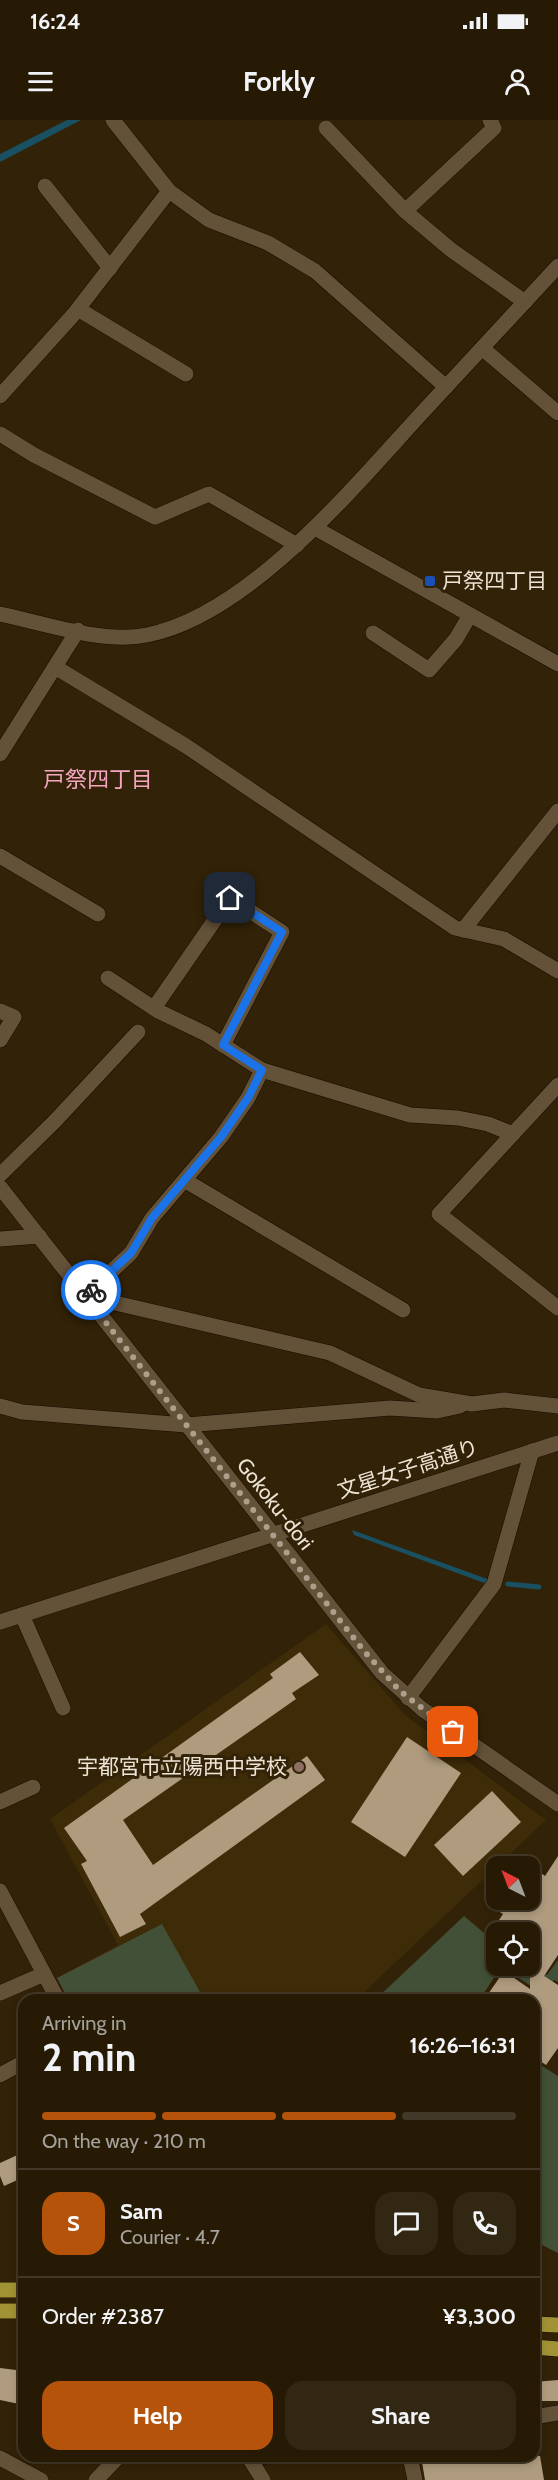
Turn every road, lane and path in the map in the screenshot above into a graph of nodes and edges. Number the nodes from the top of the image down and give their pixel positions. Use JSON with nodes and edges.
{"nodes":[{"id":1,"x":113,"y":120,"type":"edge"},
{"id":2,"x":490,"y":120,"type":"edge"},
{"id":3,"x":326,"y":128,"type":"dead end"},
{"id":4,"x":45,"y":186,"type":"dead end"},
{"id":5,"x":169,"y":191,"type":"junction"},
{"id":6,"x":405,"y":211,"type":"junction"},
{"id":7,"x":558,"y":266,"type":"edge"},
{"id":8,"x":110,"y":268,"type":"junction"},
{"id":9,"x":525,"y":302,"type":"junction"},
{"id":10,"x":78,"y":309,"type":"junction"},
{"id":11,"x":482,"y":348,"type":"junction"},
{"id":12,"x":186,"y":374,"type":"dead end"},
{"id":13,"x":446,"y":387,"type":"junction"},
{"id":14,"x":0,"y":396,"type":"edge"},
{"id":15,"x":558,"y":413,"type":"edge"},
{"id":16,"x":0,"y":434,"type":"edge"},
{"id":17,"x":315,"y":528,"type":"junction"},
{"id":18,"x":297,"y":545,"type":"junction"},
{"id":19,"x":0,"y":614,"type":"edge"},
{"id":20,"x":470,"y":615,"type":"junction"},
{"id":21,"x":78,"y":630,"type":"junction"},
{"id":22,"x":373,"y":633,"type":"dead end"},
{"id":23,"x":558,"y":664,"type":"edge"},
{"id":24,"x":55,"y":667,"type":"junction"},
{"id":25,"x":0,"y":754,"type":"edge"},
{"id":26,"x":558,"y":811,"type":"edge"},
{"id":27,"x":0,"y":856,"type":"edge"},
{"id":28,"x":98,"y":914,"type":"dead end"},
{"id":29,"x":463,"y":930,"type":"junction"},
{"id":30,"x":558,"y":971,"type":"edge"},
{"id":31,"x":108,"y":978,"type":"dead end"},
{"id":32,"x":154,"y":1008,"type":"junction"},
{"id":33,"x":0,"y":1011,"type":"edge"},
{"id":34,"x":138,"y":1032,"type":"dead end"},
{"id":35,"x":0,"y":1040,"type":"edge"},
{"id":36,"x":223,"y":1045,"type":"junction"},
{"id":37,"x":262,"y":1070,"type":"junction"},
{"id":38,"x":558,"y":1085,"type":"edge"},
{"id":39,"x":513,"y":1134,"type":"junction"},
{"id":40,"x":0,"y":1174,"type":"edge"},
{"id":41,"x":186,"y":1181,"type":"junction"},
{"id":42,"x":0,"y":1186,"type":"edge"},
{"id":43,"x":39,"y":1236,"type":"junction"},
{"id":44,"x":0,"y":1239,"type":"edge"},
{"id":45,"x":85,"y":1296,"type":"junction"},
{"id":46,"x":558,"y":1308,"type":"edge"},
{"id":47,"x":403,"y":1310,"type":"dead end"},
{"id":48,"x":472,"y":1404,"type":"junction"},
{"id":49,"x":0,"y":1406,"type":"edge"},
{"id":50,"x":558,"y":1406,"type":"edge"},
{"id":51,"x":186,"y":1425,"type":"junction"},
{"id":52,"x":558,"y":1443,"type":"edge"},
{"id":53,"x":532,"y":1451,"type":"junction"},
{"id":54,"x":272,"y":1534,"type":"junction"},
{"id":55,"x":22,"y":1615,"type":"junction"},
{"id":56,"x":0,"y":1622,"type":"edge"},
{"id":57,"x":408,"y":1698,"type":"junction"},
{"id":58,"x":63,"y":1708,"type":"dead end"},
{"id":59,"x":33,"y":1787,"type":"dead end"},
{"id":60,"x":0,"y":1802,"type":"edge"},
{"id":61,"x":558,"y":1804,"type":"edge"},
{"id":62,"x":0,"y":1891,"type":"edge"},
{"id":63,"x":44,"y":1974,"type":"junction"},
{"id":64,"x":0,"y":1993,"type":"edge"},
{"id":65,"x":55,"y":1994,"type":"edge"},
{"id":66,"x":18,"y":2065,"type":"edge"},
{"id":67,"x":0,"y":2075,"type":"edge"},
{"id":68,"x":0,"y":2290,"type":"edge"},
{"id":69,"x":18,"y":2290,"type":"edge"},
{"id":70,"x":0,"y":2310,"type":"edge"},
{"id":71,"x":18,"y":2311,"type":"edge"},
{"id":72,"x":540,"y":2324,"type":"edge"},
{"id":73,"x":558,"y":2325,"type":"edge"},
{"id":74,"x":540,"y":2348,"type":"edge"},
{"id":75,"x":558,"y":2349,"type":"edge"},
{"id":76,"x":558,"y":2414,"type":"edge"},
{"id":77,"x":540,"y":2416,"type":"edge"},
{"id":78,"x":0,"y":2458,"type":"edge"},
{"id":79,"x":113,"y":2462,"type":"edge"},
{"id":80,"x":252,"y":2462,"type":"edge"},
{"id":81,"x":411,"y":2462,"type":"edge"},
{"id":82,"x":41,"y":2480,"type":"edge"},
{"id":83,"x":96,"y":2480,"type":"edge"},
{"id":84,"x":263,"y":2480,"type":"edge"},
{"id":85,"x":415,"y":2480,"type":"edge"}],
"edges":[{"from":1,"to":5,"type":"street"},
{"from":2,"to":6,"type":"street"},
{"from":3,"to":6,"type":"street"},
{"from":4,"to":8,"type":"street"},
{"from":5,"to":8,"type":"street"},
{"from":5,"to":13,"type":"street"},
{"from":6,"to":9,"type":"street"},
{"from":7,"to":9,"type":"street"},
{"from":8,"to":10,"type":"street"},
{"from":9,"to":11,"type":"street"},
{"from":10,"to":12,"type":"street"},
{"from":10,"to":14,"type":"street"},
{"from":11,"to":13,"type":"street"},
{"from":11,"to":15,"type":"street"},
{"from":13,"to":17,"type":"street"},
{"from":16,"to":18,"type":"street"},
{"from":17,"to":18,"type":"street"},
{"from":17,"to":20,"type":"street"},
{"from":18,"to":21,"type":"street"},
{"from":19,"to":21,"type":"street"},
{"from":20,"to":22,"type":"street"},
{"from":20,"to":23,"type":"street"},
{"from":21,"to":24,"type":"street"},
{"from":24,"to":25,"type":"street"},
{"from":24,"to":29,"type":"street"},
{"from":26,"to":29,"type":"street"},
{"from":27,"to":28,"type":"street"},
{"from":29,"to":30,"type":"street"},
{"from":31,"to":32,"type":"street"},
{"from":32,"to":36,"type":"street"},
{"from":32,"to":36,"type":"street"},
{"from":33,"to":35,"type":"street"},
{"from":34,"to":40,"type":"street"},
{"from":36,"to":37,"type":"street"},
{"from":37,"to":39,"type":"street"},
{"from":37,"to":41,"type":"street"},
{"from":38,"to":39,"type":"street"},
{"from":39,"to":46,"type":"street"},
{"from":41,"to":45,"type":"street"},
{"from":41,"to":47,"type":"street"},
{"from":42,"to":43,"type":"street","name":"Gokoku-dori"},
{"from":43,"to":44,"type":"street"},
{"from":43,"to":45,"type":"street","name":"Gokoku-dori"},
{"from":45,"to":48,"type":"street"},
{"from":45,"to":51,"type":"street","name":"Gokoku-dori"},
{"from":48,"to":50,"type":"street"},
{"from":48,"to":51,"type":"street"},
{"from":49,"to":51,"type":"street"},
{"from":51,"to":54,"type":"street","name":"Gokoku-dori"},
{"from":52,"to":53,"type":"street","name":"文星女子高通り"},
{"from":53,"to":54,"type":"street","name":"文星女子高通り"},
{"from":53,"to":57,"type":"street"},
{"from":54,"to":55,"type":"street","name":"文星女子高通り"},
{"from":54,"to":57,"type":"street","name":"Gokoku-dori"},
{"from":55,"to":56,"type":"street","name":"文星女子高通り"},
{"from":55,"to":58,"type":"street"},
{"from":57,"to":61,"type":"street","name":"Gokoku-dori"},
{"from":59,"to":60,"type":"street"},
{"from":62,"to":63,"type":"street"},
{"from":63,"to":64,"type":"street"},
{"from":63,"to":65,"type":"street"},
{"from":66,"to":67,"type":"street"},
{"from":68,"to":69,"type":"main road"},
{"from":70,"to":71,"type":"main road"},
{"from":72,"to":73,"type":"main road"},
{"from":74,"to":75,"type":"main road"},
{"from":76,"to":77,"type":"street"},
{"from":78,"to":82,"type":"street"},
{"from":79,"to":83,"type":"street"},
{"from":80,"to":84,"type":"street"},
{"from":81,"to":85,"type":"street"}]}
